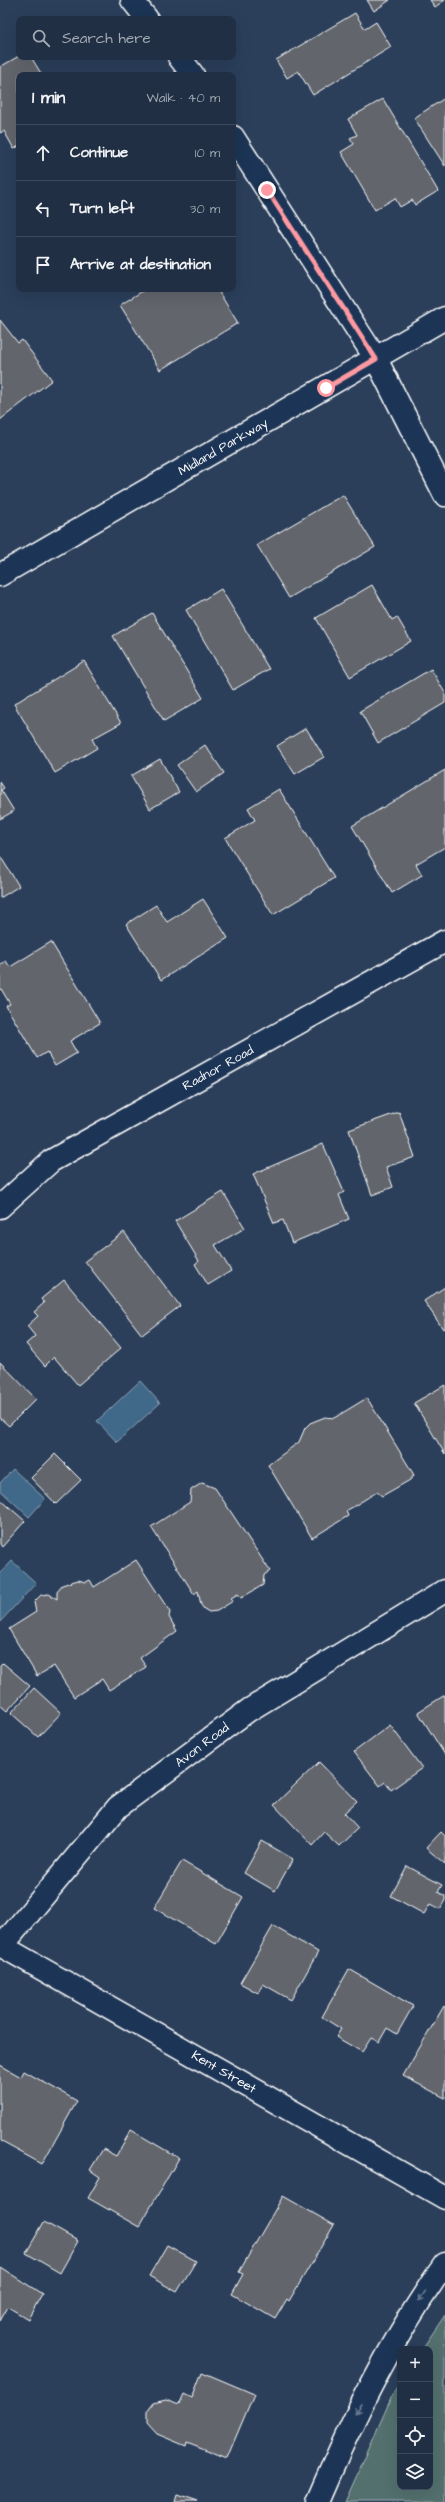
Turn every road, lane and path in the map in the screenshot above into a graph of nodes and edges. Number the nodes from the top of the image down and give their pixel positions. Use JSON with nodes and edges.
{"nodes":[{"id":1,"x":132,"y":0,"type":"edge"},
{"id":2,"x":145,"y":16,"type":"edge"},
{"id":3,"x":181,"y":60,"type":"edge"},
{"id":4,"x":191,"y":72,"type":"edge"},
{"id":5,"x":236,"y":142,"type":"edge"},
{"id":6,"x":445,"y":318,"type":"edge"},
{"id":7,"x":376,"y":359,"type":"junction"},
{"id":8,"x":445,"y":495,"type":"edge"},
{"id":9,"x":0,"y":575,"type":"edge"},
{"id":10,"x":445,"y":941,"type":"edge"},
{"id":11,"x":0,"y":1207,"type":"edge"},
{"id":12,"x":445,"y":1591,"type":"edge"},
{"id":13,"x":1,"y":1946,"type":"edge"},
{"id":14,"x":445,"y":2198,"type":"edge"},
{"id":15,"x":445,"y":2264,"type":"edge"},
{"id":16,"x":317,"y":2502,"type":"edge"}],
"edges":[{"from":1,"to":2,"type":"street"},
{"from":3,"to":4,"type":"street"},
{"from":5,"to":7,"type":"street"},
{"from":6,"to":7,"type":"street","name":"Midland Parkway"},
{"from":7,"to":8,"type":"street"},
{"from":7,"to":9,"type":"street","name":"Midland Parkway"},
{"from":10,"to":11,"type":"street","name":"Radnor Road"},
{"from":12,"to":13,"type":"street","name":"Avon Road"},
{"from":13,"to":14,"type":"street","name":"Kent Street"},
{"from":15,"to":16,"type":"street","one_way":true}]}
